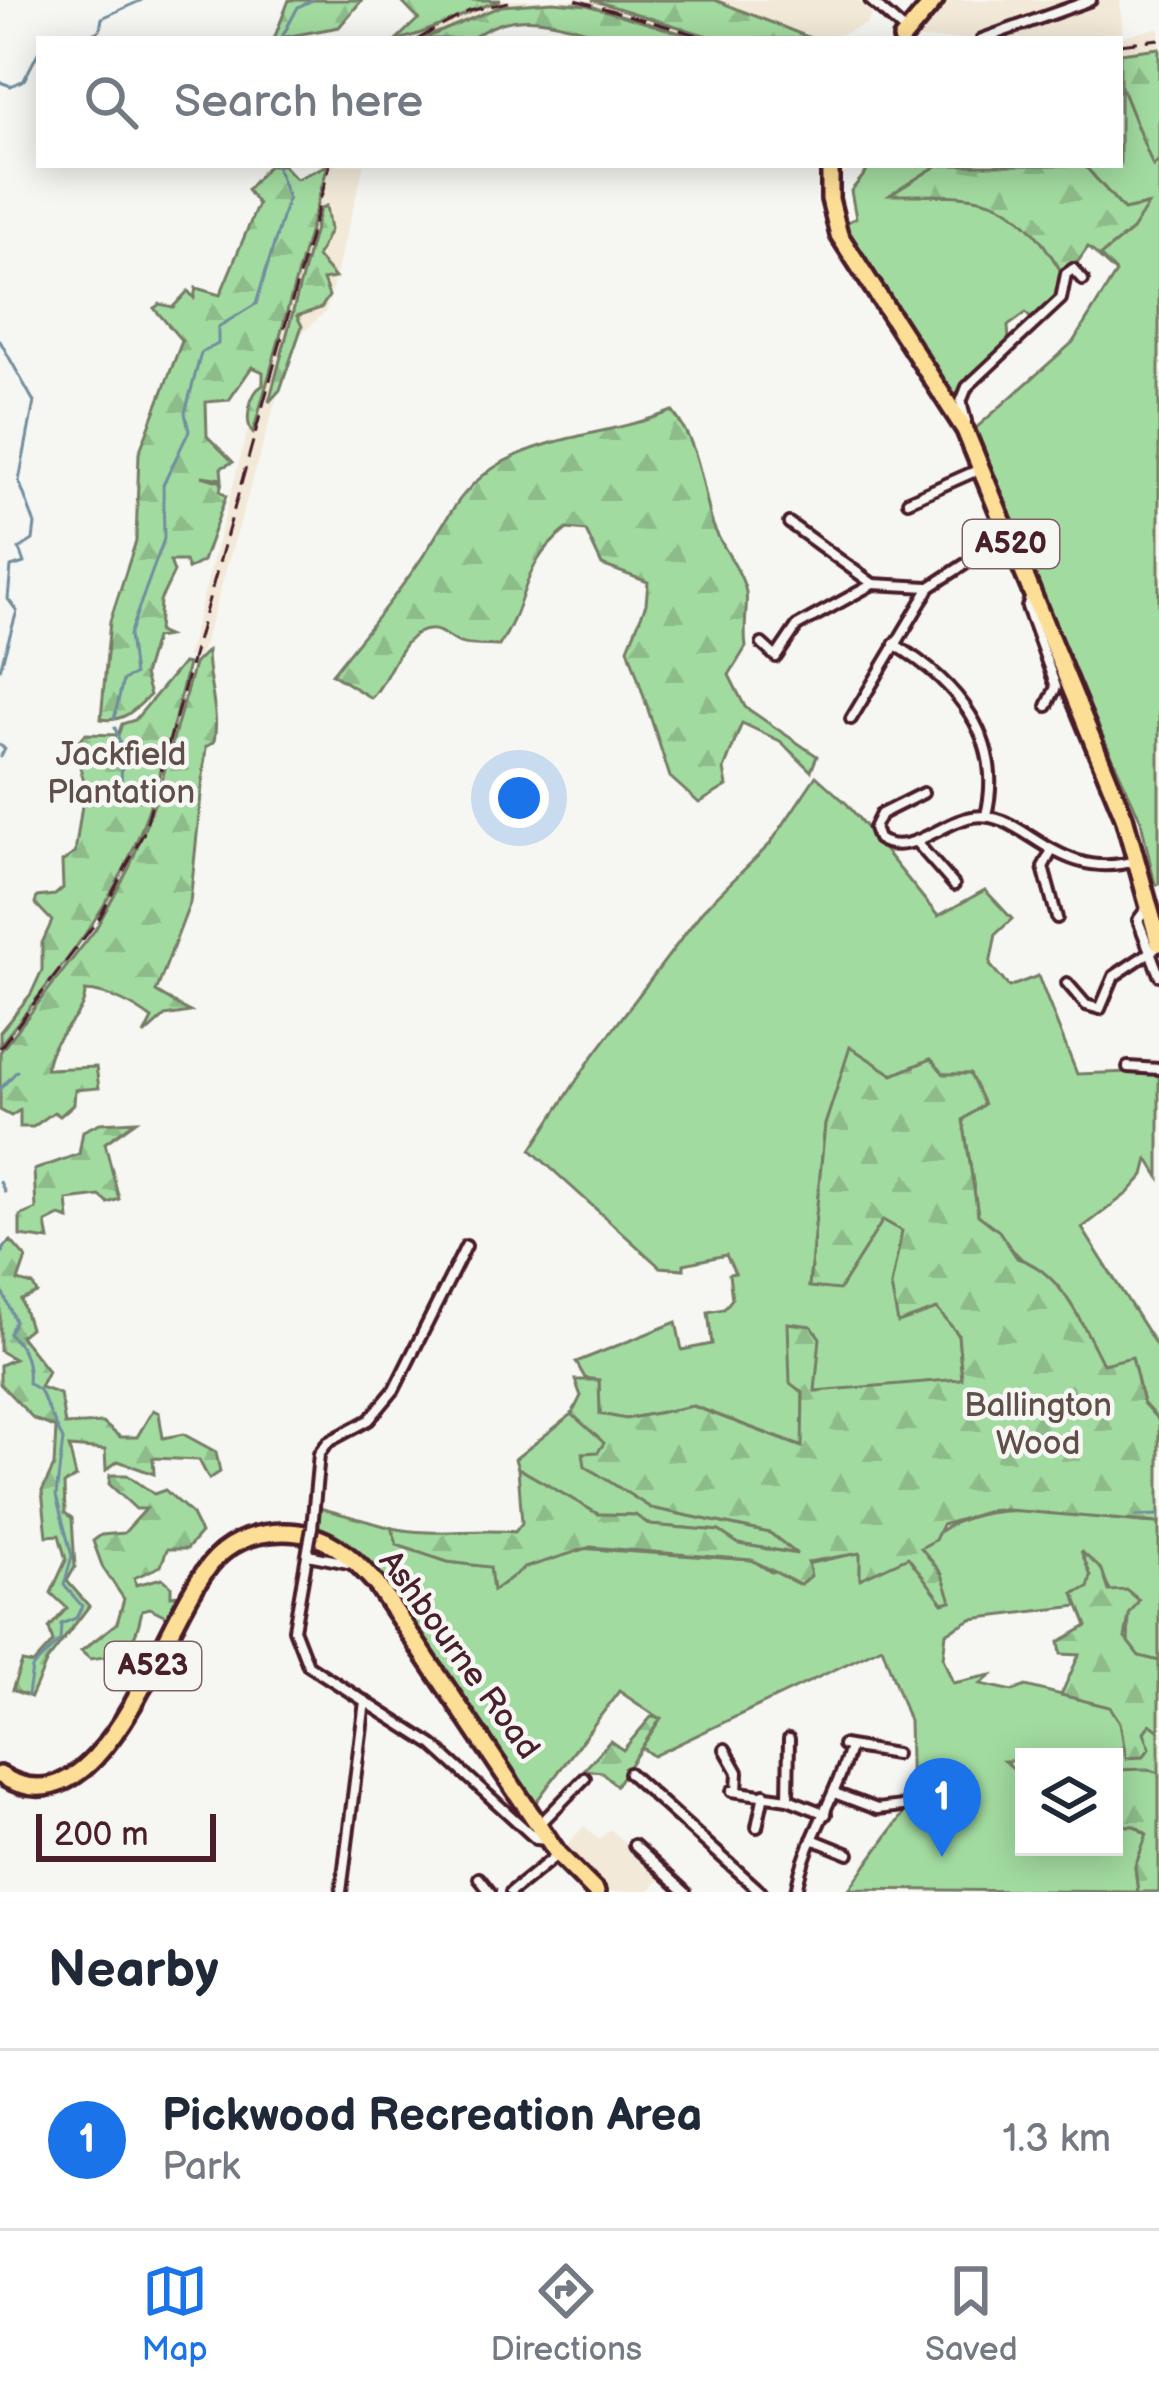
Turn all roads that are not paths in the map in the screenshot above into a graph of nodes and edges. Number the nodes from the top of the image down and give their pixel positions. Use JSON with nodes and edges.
{"nodes":[{"id":1,"x":870,"y":0,"type":"edge"},
{"id":2,"x":935,"y":0,"type":"edge"},
{"id":3,"x":1090,"y":0,"type":"edge"},
{"id":4,"x":905,"y":36,"type":"edge"},
{"id":5,"x":990,"y":36,"type":"edge"},
{"id":6,"x":830,"y":168,"type":"edge"},
{"id":7,"x":1083,"y":280,"type":"dead end"},
{"id":8,"x":965,"y":430,"type":"junction"},
{"id":9,"x":981,"y":469,"type":"junction"},
{"id":10,"x":908,"y":501,"type":"dead end"},
{"id":11,"x":789,"y":523,"type":"dead end"},
{"id":12,"x":1008,"y":536,"type":"junction"},
{"id":13,"x":874,"y":584,"type":"junction"},
{"id":14,"x":930,"y":587,"type":"junction"},
{"id":15,"x":1032,"y":596,"type":"junction"},
{"id":16,"x":763,"y":644,"type":"dead end"},
{"id":17,"x":894,"y":644,"type":"junction"},
{"id":18,"x":1047,"y":706,"type":"dead end"},
{"id":19,"x":851,"y":719,"type":"dead end"},
{"id":20,"x":923,"y":793,"type":"dead end"},
{"id":21,"x":986,"y":815,"type":"junction"},
{"id":22,"x":917,"y":843,"type":"junction"},
{"id":23,"x":1051,"y":852,"type":"junction"},
{"id":24,"x":1138,"y":860,"type":"junction"},
{"id":25,"x":954,"y":885,"type":"dead end"},
{"id":26,"x":1058,"y":918,"type":"dead end"},
{"id":27,"x":1156,"y":947,"type":"edge"},
{"id":28,"x":1159,"y":975,"type":"edge"},
{"id":29,"x":1067,"y":983,"type":"dead end"},
{"id":30,"x":1127,"y":1067,"type":"dead end"},
{"id":31,"x":1159,"y":1069,"type":"edge"},
{"id":32,"x":466,"y":1246,"type":"dead end"},
{"id":33,"x":308,"y":1550,"type":"junction"},
{"id":34,"x":354,"y":1566,"type":"junction"},
{"id":35,"x":365,"y":1701,"type":"junction"},
{"id":36,"x":788,"y":1745,"type":"dead end"},
{"id":37,"x":725,"y":1749,"type":"dead end"},
{"id":38,"x":890,"y":1752,"type":"dead end"},
{"id":39,"x":629,"y":1773,"type":"dead end"},
{"id":40,"x":0,"y":1775,"type":"edge"},
{"id":41,"x":585,"y":1778,"type":"dead end"},
{"id":42,"x":764,"y":1794,"type":"junction"},
{"id":43,"x":837,"y":1794,"type":"junction"},
{"id":44,"x":788,"y":1799,"type":"junction"},
{"id":45,"x":897,"y":1811,"type":"dead end"},
{"id":46,"x":826,"y":1814,"type":"junction"},
{"id":47,"x":755,"y":1823,"type":"dead end"},
{"id":48,"x":549,"y":1839,"type":"junction"},
{"id":49,"x":812,"y":1839,"type":"junction"},
{"id":50,"x":634,"y":1845,"type":"dead end"},
{"id":51,"x":845,"y":1850,"type":"dead end"},
{"id":52,"x":479,"y":1878,"type":"dead end"},
{"id":53,"x":341,"y":1892,"type":"edge"},
{"id":54,"x":490,"y":1892,"type":"edge"},
{"id":55,"x":511,"y":1892,"type":"edge"},
{"id":56,"x":596,"y":1892,"type":"edge"},
{"id":57,"x":685,"y":1892,"type":"edge"},
{"id":58,"x":761,"y":1892,"type":"edge"},
{"id":59,"x":796,"y":1892,"type":"edge"}],
"edges":[{"from":1,"to":4,"type":"street"},
{"from":2,"to":4,"type":"highway"},
{"from":3,"to":5,"type":"street"},
{"from":6,"to":8,"type":"highway","number":"A520"},
{"from":7,"to":8,"type":"street"},
{"from":8,"to":9,"type":"highway","number":"A520"},
{"from":9,"to":10,"type":"street"},
{"from":9,"to":12,"type":"highway","number":"A520"},
{"from":11,"to":13,"type":"street"},
{"from":12,"to":14,"type":"street"},
{"from":12,"to":15,"type":"highway","number":"A520"},
{"from":13,"to":14,"type":"street"},
{"from":13,"to":16,"type":"street"},
{"from":14,"to":17,"type":"street"},
{"from":15,"to":18,"type":"street"},
{"from":15,"to":24,"type":"highway","number":"A520"},
{"from":17,"to":19,"type":"street"},
{"from":17,"to":21,"type":"street"},
{"from":20,"to":22,"type":"street"},
{"from":21,"to":22,"type":"street"},
{"from":21,"to":23,"type":"street"},
{"from":22,"to":25,"type":"street"},
{"from":23,"to":24,"type":"street"},
{"from":23,"to":26,"type":"street"},
{"from":24,"to":27,"type":"highway","number":"A520"},
{"from":27,"to":28,"type":"street"},
{"from":27,"to":29,"type":"street"},
{"from":30,"to":31,"type":"street"},
{"from":32,"to":33,"type":"street","bridge":true},
{"from":33,"to":34,"type":"street"},
{"from":33,"to":35,"type":"street"},
{"from":34,"to":40,"type":"highway","name":"Ashbourne Road","number":"A523"},
{"from":34,"to":48,"type":"highway","name":"Ashbourne Road","number":"A523"},
{"from":35,"to":48,"type":"street"},
{"from":35,"to":53,"type":"street"},
{"from":36,"to":44,"type":"street"},
{"from":37,"to":42,"type":"street"},
{"from":38,"to":43,"type":"street"},
{"from":39,"to":58,"type":"street"},
{"from":41,"to":48,"type":"street"},
{"from":42,"to":44,"type":"street"},
{"from":42,"to":47,"type":"street"},
{"from":43,"to":45,"type":"street"},
{"from":43,"to":46,"type":"street"},
{"from":44,"to":46,"type":"street"},
{"from":46,"to":49,"type":"street"},
{"from":48,"to":55,"type":"street"},
{"from":48,"to":56,"type":"highway","name":"Ashbourne Road","number":"A523"},
{"from":49,"to":51,"type":"street"},
{"from":49,"to":59,"type":"street"},
{"from":50,"to":57,"type":"street"},
{"from":52,"to":54,"type":"street"}]}
